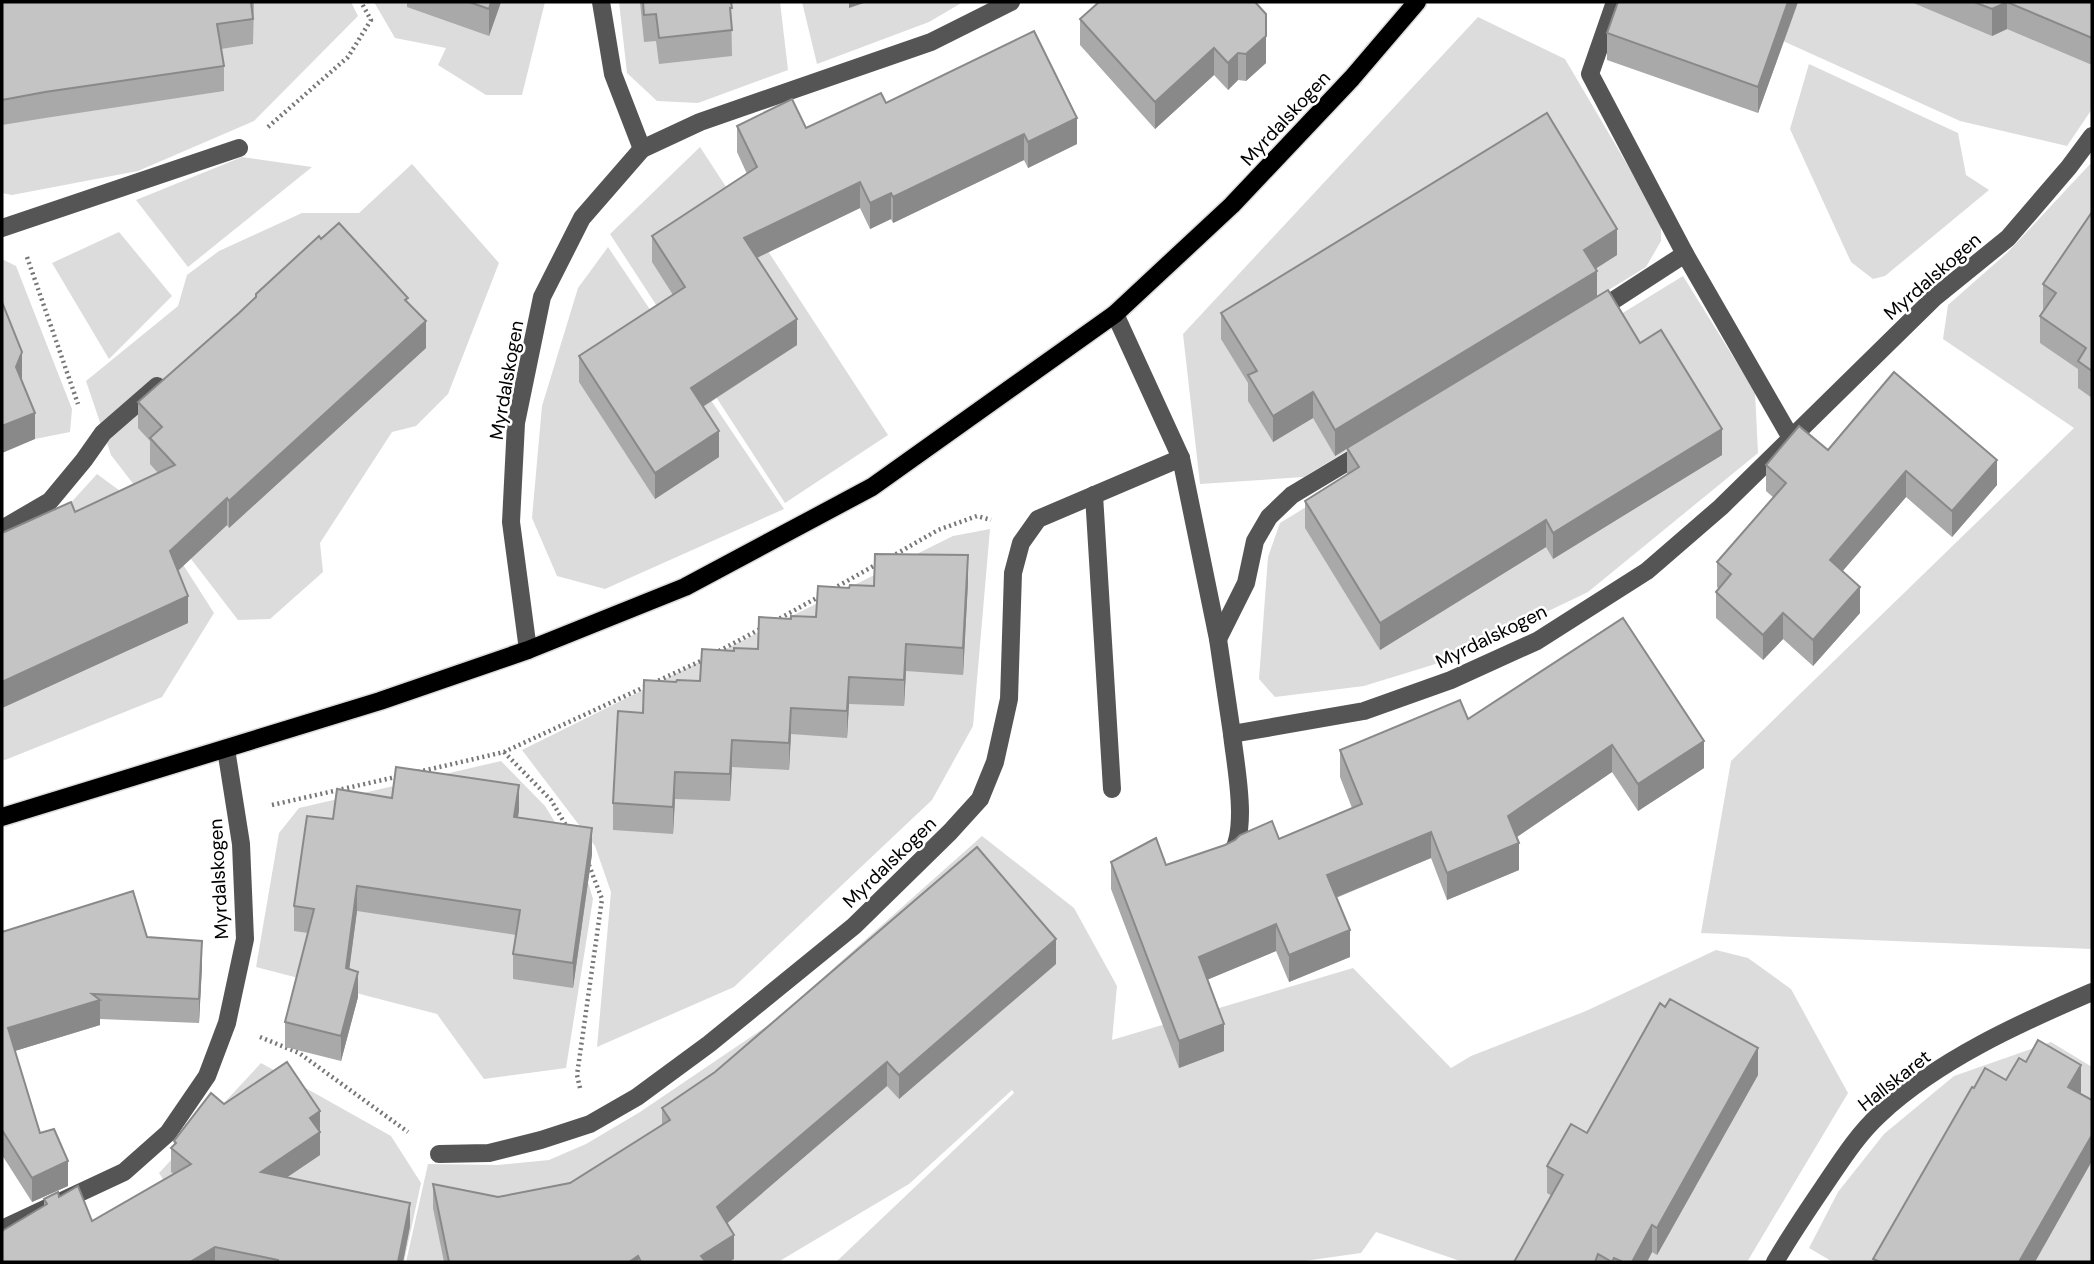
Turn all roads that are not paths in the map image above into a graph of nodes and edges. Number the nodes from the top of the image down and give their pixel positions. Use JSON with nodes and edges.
{"nodes":[{"id":1,"x":601,"y":2,"type":"edge"},
{"id":2,"x":1011,"y":2,"type":"edge"},
{"id":3,"x":1417,"y":2,"type":"edge"},
{"id":4,"x":1615,"y":2,"type":"edge"},
{"id":5,"x":2092,"y":136,"type":"edge"},
{"id":6,"x":239,"y":148,"type":"road end"},
{"id":7,"x":642,"y":149,"type":"junction"},
{"id":8,"x":6,"y":226,"type":"edge"},
{"id":9,"x":1685,"y":254,"type":"junction"},
{"id":10,"x":1115,"y":314,"type":"junction"},
{"id":11,"x":1578,"y":323,"type":"edge"},
{"id":12,"x":174,"y":371,"type":"edge"},
{"id":13,"x":1388,"y":438,"type":"edge"},
{"id":14,"x":1791,"y":438,"type":"junction"},
{"id":15,"x":1181,"y":458,"type":"junction"},
{"id":16,"x":1094,"y":495,"type":"junction"},
{"id":17,"x":2,"y":529,"type":"edge"},
{"id":18,"x":1218,"y":639,"type":"junction"},
{"id":19,"x":528,"y":650,"type":"junction"},
{"id":20,"x":1232,"y":734,"type":"junction"},
{"id":21,"x":226,"y":749,"type":"junction"},
{"id":22,"x":1112,"y":789,"type":"dead end"},
{"id":23,"x":2,"y":817,"type":"edge"},
{"id":24,"x":1208,"y":864,"type":"edge"},
{"id":25,"x":2092,"y":992,"type":"edge"},
{"id":26,"x":439,"y":1154,"type":"road end"},
{"id":27,"x":2,"y":1228,"type":"edge"},
{"id":28,"x":1775,"y":1262,"type":"edge"}],
"edges":[{"from":1,"to":7,"type":"street"},
{"from":2,"to":7,"type":"street","name":"Myrdalskogen"},
{"from":3,"to":10,"type":"main road","name":"Myrdalskogen"},
{"from":4,"to":9,"type":"street"},
{"from":5,"to":14,"type":"street","name":"Myrdalskogen"},
{"from":6,"to":8,"type":"street"},
{"from":7,"to":19,"type":"street","name":"Myrdalskogen"},
{"from":9,"to":11,"type":"street"},
{"from":9,"to":14,"type":"street"},
{"from":10,"to":15,"type":"street"},
{"from":10,"to":19,"type":"main road","name":"Myrdalskogen"},
{"from":12,"to":17,"type":"street"},
{"from":13,"to":18,"type":"street"},
{"from":14,"to":20,"type":"street","name":"Myrdalskogen"},
{"from":15,"to":16,"type":"street","name":"Myrdalskogen"},
{"from":15,"to":18,"type":"street"},
{"from":16,"to":22,"type":"street"},
{"from":16,"to":26,"type":"street","name":"Myrdalskogen"},
{"from":18,"to":20,"type":"street"},
{"from":19,"to":21,"type":"main road","name":"Myrdalskogen"},
{"from":20,"to":24,"type":"street"},
{"from":21,"to":23,"type":"main road","name":"Myrdalskogen"},
{"from":21,"to":27,"type":"street","name":"Myrdalskogen"},
{"from":25,"to":28,"type":"street","name":"Hallskaret"}]}
